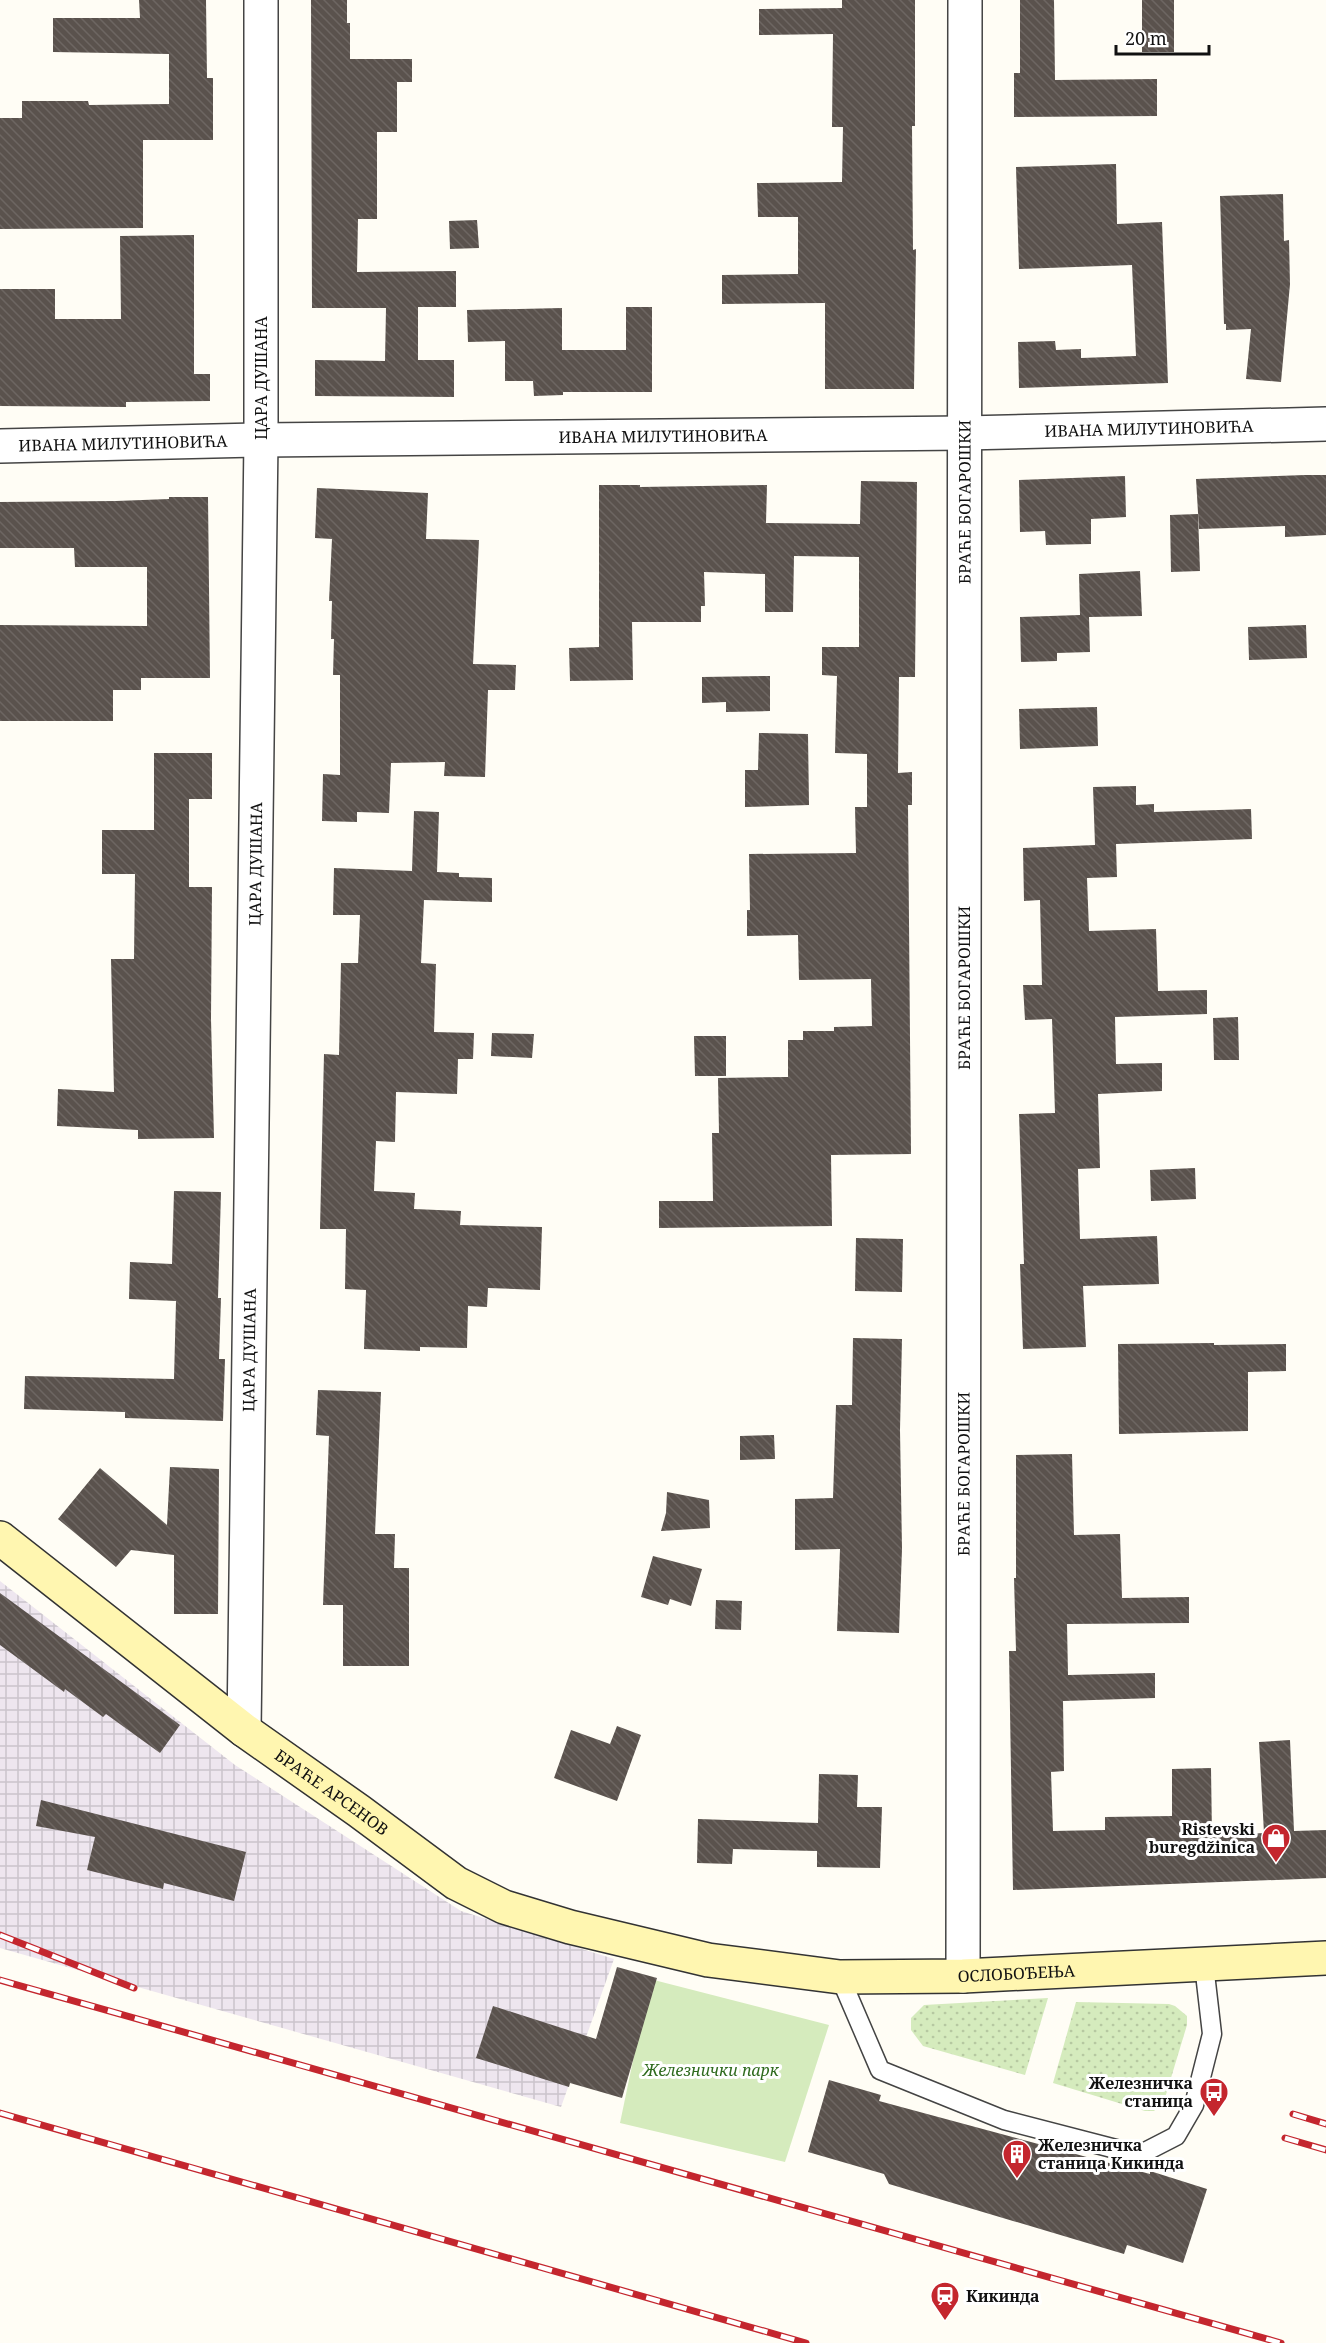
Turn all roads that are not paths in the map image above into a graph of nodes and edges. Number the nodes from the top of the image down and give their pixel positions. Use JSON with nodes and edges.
{"nodes":[{"id":1,"x":261,"y":0,"type":"edge"},
{"id":2,"x":965,"y":0,"type":"edge"},
{"id":3,"x":1326,"y":424,"type":"edge"},
{"id":4,"x":965,"y":433,"type":"junction"},
{"id":5,"x":261,"y":440,"type":"junction"},
{"id":6,"x":0,"y":446,"type":"edge"},
{"id":7,"x":0,"y":1538,"type":"edge"},
{"id":8,"x":244,"y":1730,"type":"junction"},
{"id":9,"x":1326,"y":1958,"type":"edge"},
{"id":10,"x":708,"y":1960,"type":"joint"},
{"id":11,"x":1204,"y":1965,"type":"junction"},
{"id":12,"x":963,"y":1976,"type":"junction"},
{"id":13,"x":840,"y":1977,"type":"junction"}],
"edges":[{"from":1,"to":5,"type":"street","name":"ЦАРА ДУШАНА"},
{"from":2,"to":4,"type":"street","name":"БРАЋЕ БОГАРОШКИ"},
{"from":3,"to":4,"type":"street","name":"ИВАНА МИЛУТИНОВИЋА"},
{"from":4,"to":5,"type":"street","name":"ИВАНА МИЛУТИНОВИЋА"},
{"from":4,"to":12,"type":"street","name":"БРАЋЕ БОГАРОШКИ"},
{"from":5,"to":6,"type":"street","name":"ИВАНА МИЛУТИНОВИЋА"},
{"from":5,"to":8,"type":"street","name":"ЦАРА ДУШАНА"},
{"from":7,"to":8,"type":"main road","name":"БРАЋЕ АРСЕНОВ"},
{"from":8,"to":10,"type":"main road","name":"БРАЋЕ АРСЕНОВ"},
{"from":9,"to":11,"type":"main road","name":"ОСЛОБОЂЕЊА"},
{"from":10,"to":13,"type":"main road","name":"ОСЛОБОЂЕЊА"},
{"from":11,"to":12,"type":"main road","name":"ОСЛОБОЂЕЊА"},
{"from":11,"to":13,"type":"lane"},
{"from":12,"to":13,"type":"main road","name":"ОСЛОБОЂЕЊА"}]}
